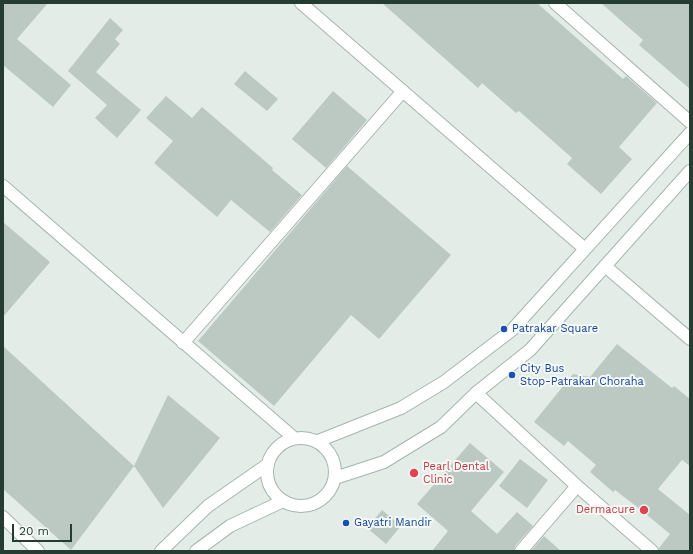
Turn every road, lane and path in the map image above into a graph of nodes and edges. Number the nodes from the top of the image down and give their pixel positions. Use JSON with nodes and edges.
{"nodes":[{"id":1,"x":301,"y":3,"type":"edge"},
{"id":2,"x":555,"y":3,"type":"edge"},
{"id":3,"x":403,"y":91,"type":"junction"},
{"id":4,"x":690,"y":122,"type":"edge"},
{"id":5,"x":690,"y":133,"type":"edge"},
{"id":6,"x":690,"y":171,"type":"edge"},
{"id":7,"x":3,"y":186,"type":"edge"},
{"id":8,"x":586,"y":249,"type":"junction"},
{"id":9,"x":605,"y":266,"type":"junction"},
{"id":10,"x":690,"y":340,"type":"edge"},
{"id":11,"x":183,"y":343,"type":"junction"},
{"id":12,"x":476,"y":392,"type":"junction"},
{"id":13,"x":294,"y":438,"type":"junction"},
{"id":14,"x":318,"y":441,"type":"junction"},
{"id":15,"x":267,"y":465,"type":"junction"},
{"id":16,"x":335,"y":478,"type":"junction"},
{"id":17,"x":577,"y":486,"type":"junction"},
{"id":18,"x":283,"y":501,"type":"junction"},
{"id":19,"x":3,"y":517,"type":"edge"},
{"id":20,"x":38,"y":551,"type":"edge"},
{"id":21,"x":161,"y":551,"type":"edge"},
{"id":22,"x":196,"y":551,"type":"edge"},
{"id":23,"x":521,"y":551,"type":"edge"},
{"id":24,"x":652,"y":551,"type":"edge"}],
"edges":[{"from":1,"to":3,"type":"street"},
{"from":2,"to":4,"type":"street"},
{"from":3,"to":8,"type":"street"},
{"from":3,"to":11,"type":"street"},
{"from":5,"to":8,"type":"street"},
{"from":6,"to":9,"type":"street"},
{"from":7,"to":11,"type":"street"},
{"from":8,"to":14,"type":"street"},
{"from":9,"to":10,"type":"street"},
{"from":9,"to":12,"type":"street"},
{"from":11,"to":13,"type":"street"},
{"from":12,"to":16,"type":"street"},
{"from":12,"to":17,"type":"street"},
{"from":13,"to":14,"type":"street"},
{"from":13,"to":15,"type":"street"},
{"from":14,"to":16,"type":"street"},
{"from":15,"to":18,"type":"street"},
{"from":15,"to":21,"type":"street"},
{"from":16,"to":18,"type":"street"},
{"from":17,"to":23,"type":"street"},
{"from":17,"to":24,"type":"street"},
{"from":18,"to":22,"type":"street"},
{"from":19,"to":20,"type":"street"}]}
